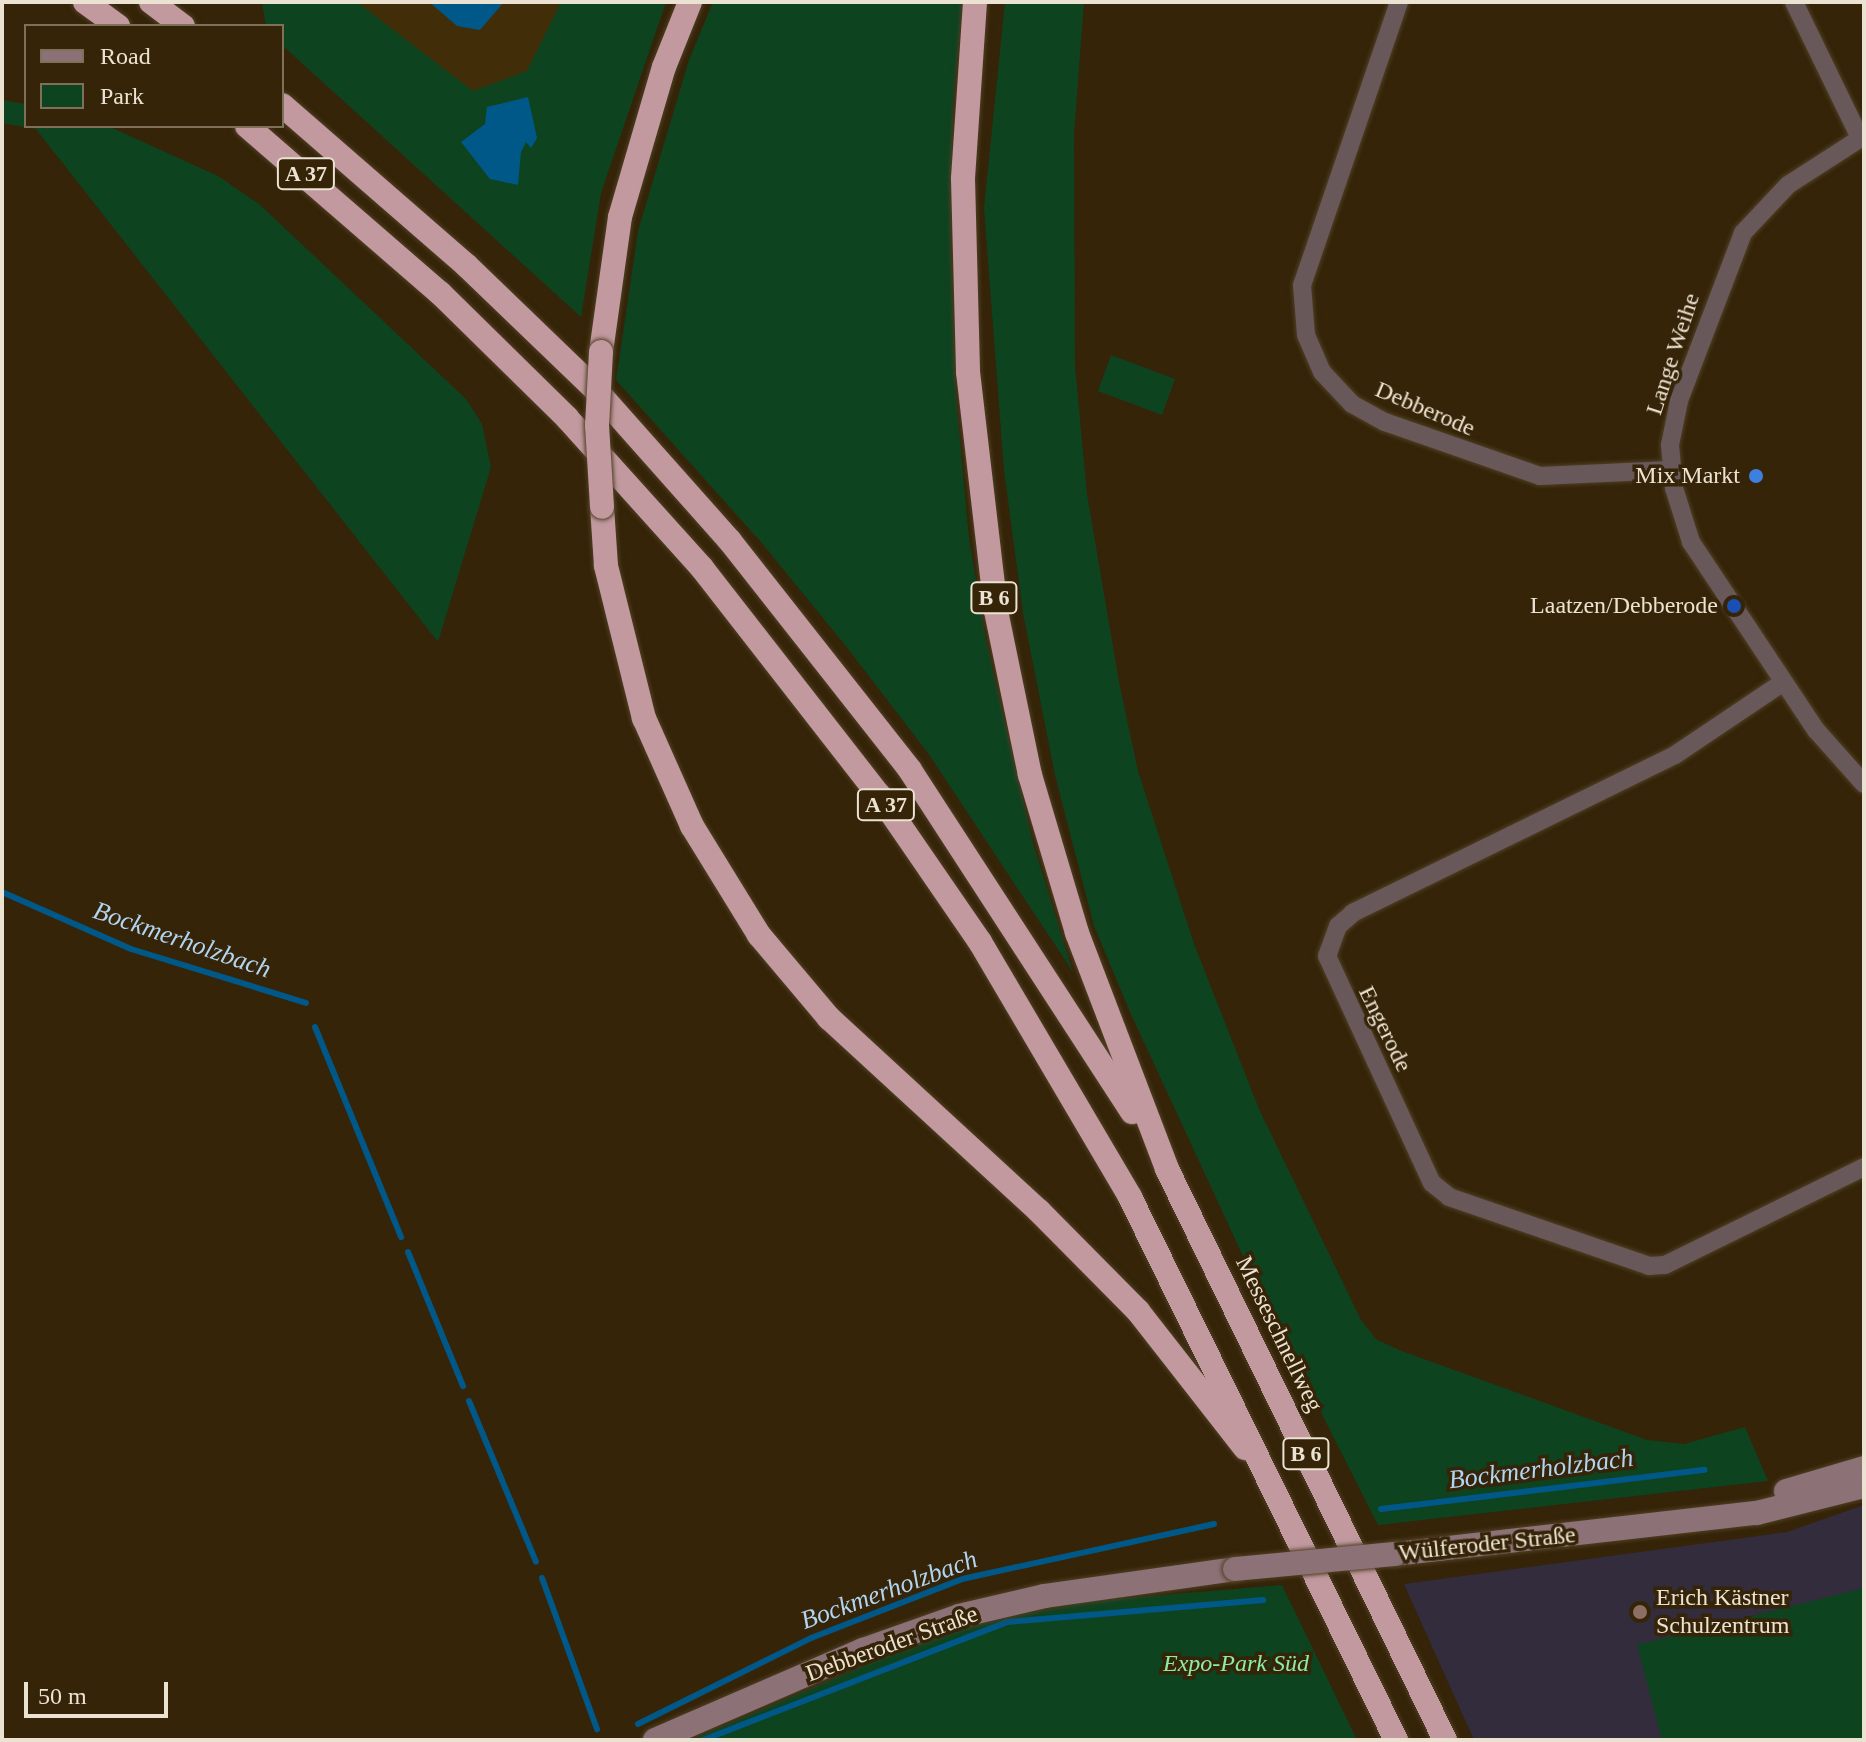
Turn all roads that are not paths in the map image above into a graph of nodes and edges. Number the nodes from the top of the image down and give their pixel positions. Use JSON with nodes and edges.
{"nodes":[{"id":1,"x":85,"y":2,"type":"edge"},
{"id":2,"x":151,"y":2,"type":"edge"},
{"id":3,"x":690,"y":2,"type":"edge"},
{"id":4,"x":975,"y":2,"type":"edge"},
{"id":5,"x":1399,"y":2,"type":"edge"},
{"id":6,"x":1794,"y":2,"type":"edge"},
{"id":7,"x":115,"y":24,"type":"edge"},
{"id":8,"x":180,"y":24,"type":"edge"},
{"id":9,"x":284,"y":107,"type":"edge"},
{"id":10,"x":249,"y":128,"type":"edge"},
{"id":11,"x":1862,"y":137,"type":"edge"},
{"id":12,"x":1670,"y":470,"type":"junction"},
{"id":13,"x":1782,"y":683,"type":"junction"},
{"id":14,"x":1864,"y":784,"type":"edge"},
{"id":15,"x":1864,"y":1167,"type":"edge"},
{"id":16,"x":1167,"y":1169,"type":"junction"},
{"id":17,"x":1864,"y":1468,"type":"edge"},
{"id":18,"x":1273,"y":1484,"type":"junction"},
{"id":19,"x":1864,"y":1486,"type":"edge"},
{"id":20,"x":1738,"y":1512,"type":"junction"},
{"id":21,"x":1235,"y":1569,"type":"joint"},
{"id":22,"x":655,"y":1740,"type":"edge"},
{"id":23,"x":1396,"y":1740,"type":"edge"},
{"id":24,"x":1445,"y":1740,"type":"edge"}],
"edges":[{"from":1,"to":7,"type":"highway"},
{"from":2,"to":8,"type":"highway"},
{"from":3,"to":18,"type":"highway","number":"B 6","bridge":true},
{"from":4,"to":16,"type":"highway","number":"B 6"},
{"from":5,"to":12,"type":"street","name":"Debberode"},
{"from":6,"to":11,"type":"street"},
{"from":9,"to":16,"type":"highway","number":"A 37"},
{"from":10,"to":18,"type":"highway","number":"A 37"},
{"from":11,"to":12,"type":"street","name":"Lange Weihe"},
{"from":12,"to":13,"type":"street","name":"Lange Weihe"},
{"from":13,"to":14,"type":"street","name":"Lange Weihe"},
{"from":13,"to":15,"type":"street","name":"Engerode"},
{"from":16,"to":24,"type":"highway","name":"Messeschnellweg","number":"B 6"},
{"from":17,"to":20,"type":"street","name":"Wülferoder Straße"},
{"from":18,"to":23,"type":"highway","number":"B 6"},
{"from":19,"to":20,"type":"street","name":"Wülferoder Straße"},
{"from":20,"to":21,"type":"street","name":"Wülferoder Straße","bridge":true},
{"from":21,"to":22,"type":"street","name":"Debberoder Straße"}]}
